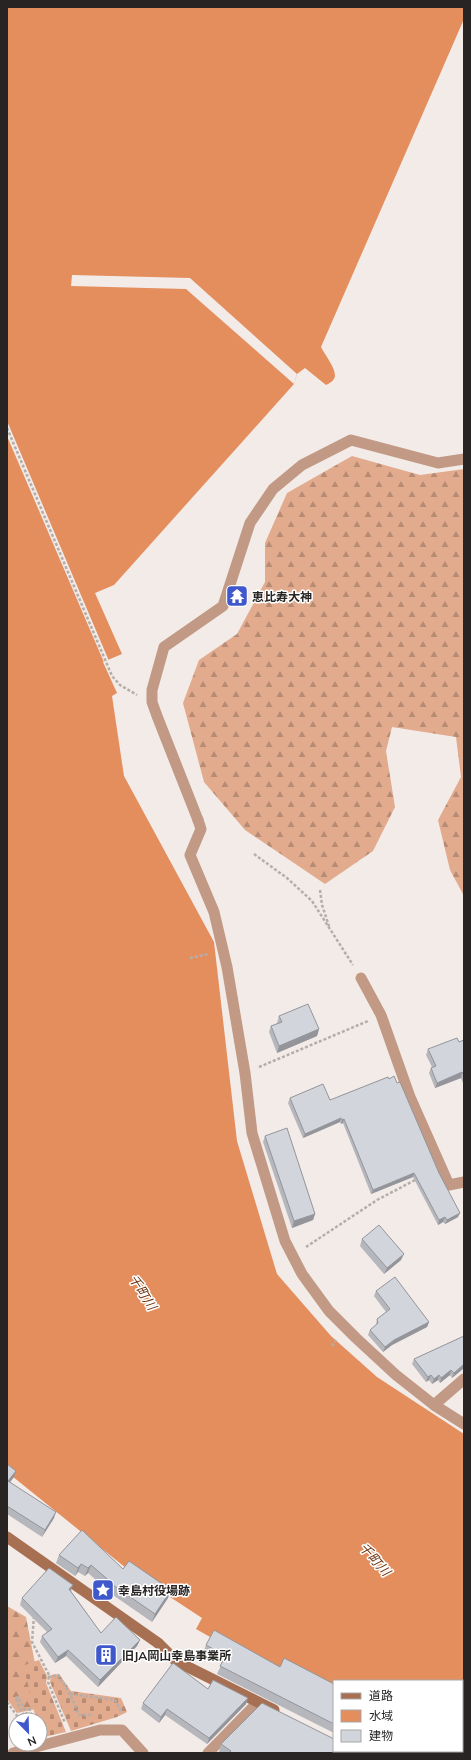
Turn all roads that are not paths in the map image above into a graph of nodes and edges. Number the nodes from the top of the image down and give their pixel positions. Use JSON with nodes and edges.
{"nodes":[{"id":1,"x":464,"y":459,"type":"edge"},
{"id":2,"x":361,"y":978,"type":"road end"},
{"id":3,"x":464,"y":1182,"type":"edge"},
{"id":4,"x":464,"y":1379,"type":"edge"},
{"id":5,"x":434,"y":1405,"type":"junction"},
{"id":6,"x":464,"y":1424,"type":"edge"},
{"id":7,"x":7,"y":1537,"type":"edge"},
{"id":8,"x":258,"y":1702,"type":"junction"},
{"id":9,"x":285,"y":1716,"type":"edge"},
{"id":10,"x":12,"y":1753,"type":"edge"},
{"id":11,"x":143,"y":1753,"type":"edge"},
{"id":12,"x":208,"y":1753,"type":"edge"}],
"edges":[{"from":1,"to":5,"type":"street"},
{"from":2,"to":3,"type":"street"},
{"from":4,"to":5,"type":"street"},
{"from":5,"to":6,"type":"street"},
{"from":7,"to":8,"type":"main road"},
{"from":8,"to":9,"type":"main road"},
{"from":8,"to":12,"type":"street"},
{"from":10,"to":11,"type":"street"}]}
